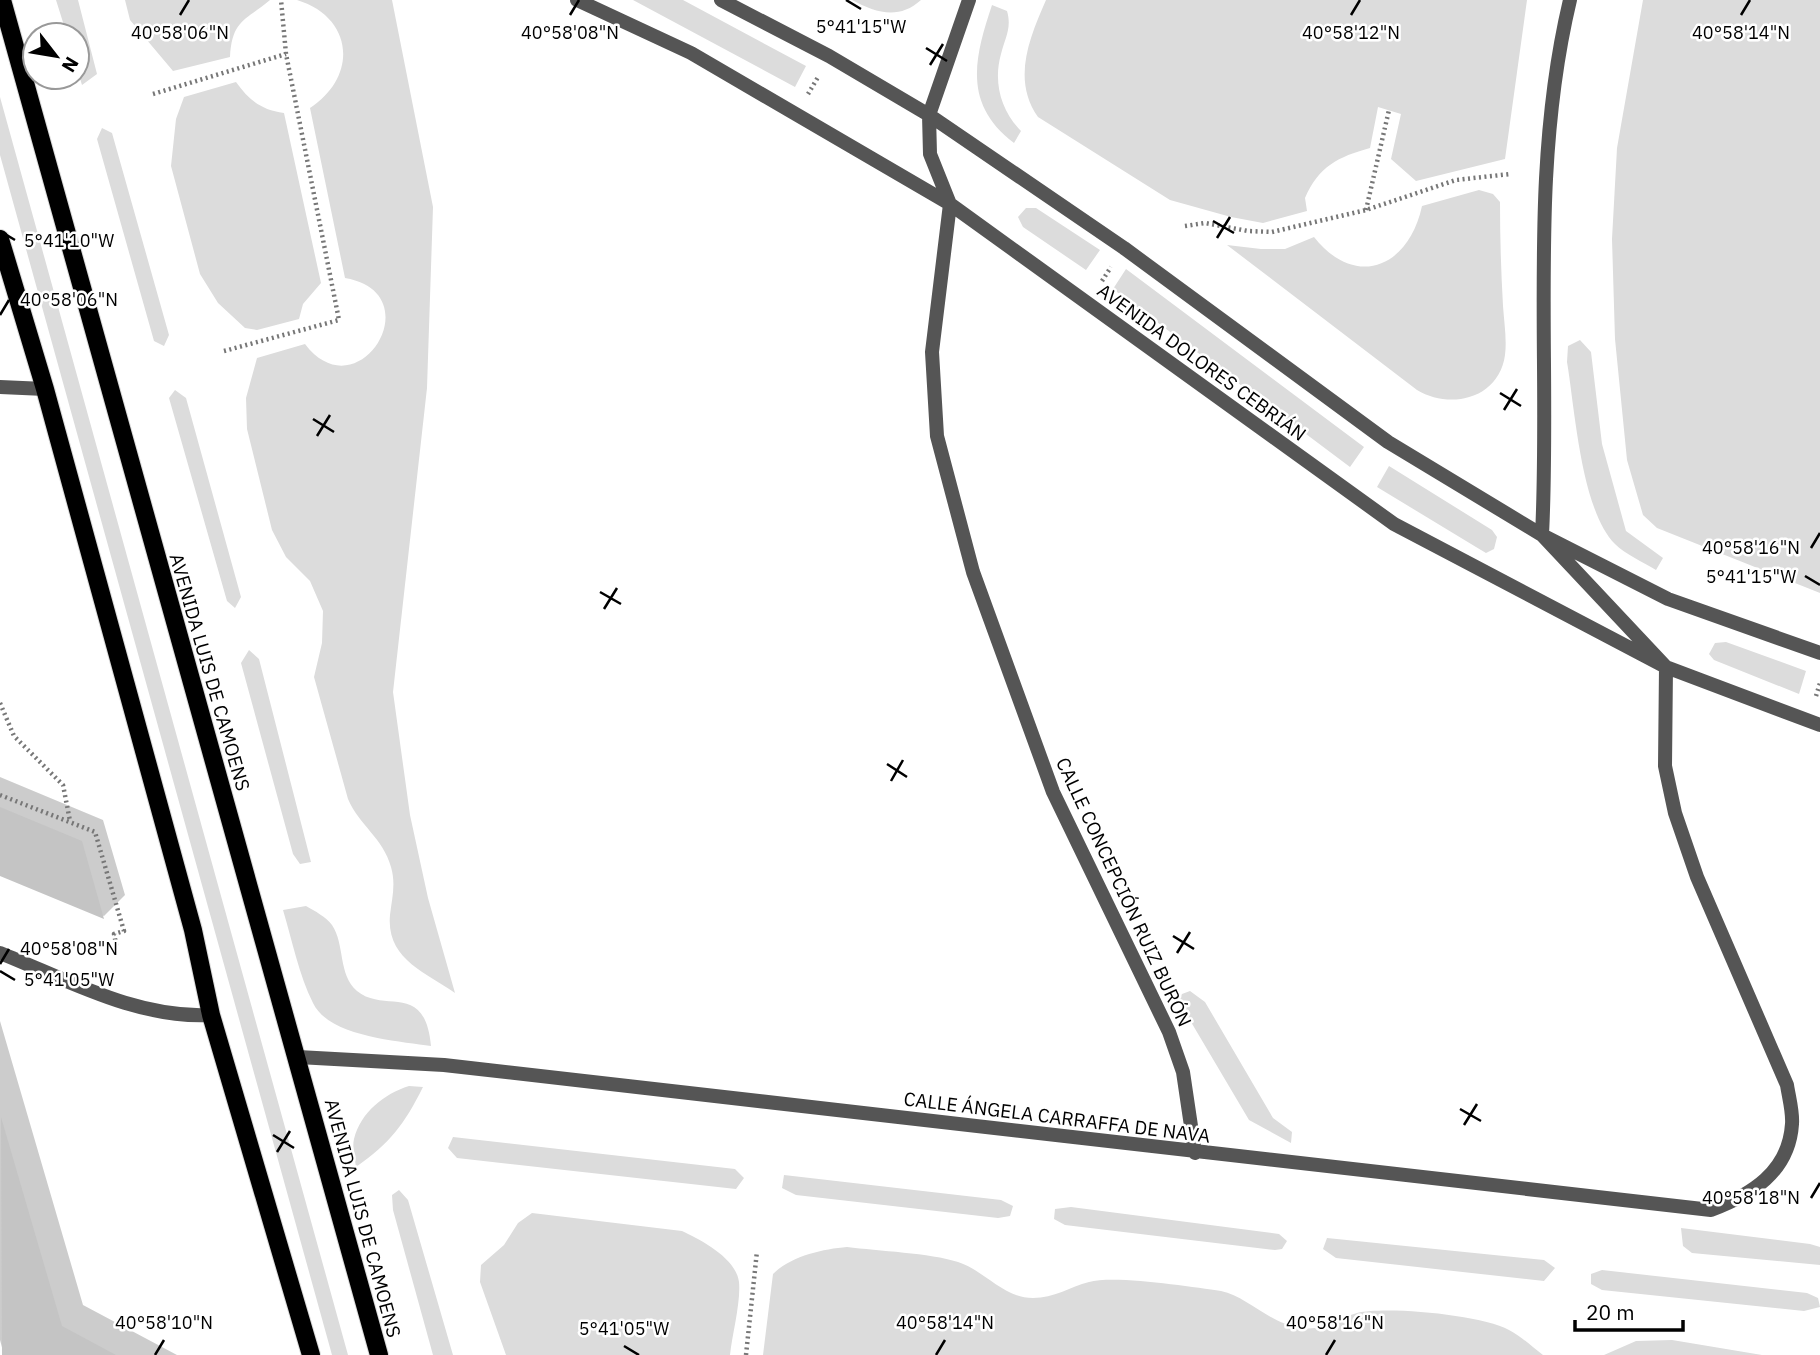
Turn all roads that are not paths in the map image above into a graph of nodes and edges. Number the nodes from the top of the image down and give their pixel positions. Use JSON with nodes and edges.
{"nodes":[{"id":1,"x":2,"y":0,"type":"edge"},
{"id":2,"x":577,"y":0,"type":"edge"},
{"id":3,"x":721,"y":0,"type":"edge"},
{"id":4,"x":969,"y":0,"type":"edge"},
{"id":5,"x":1570,"y":0,"type":"edge"},
{"id":6,"x":929,"y":115,"type":"junction"},
{"id":7,"x":950,"y":204,"type":"junction"},
{"id":8,"x":0,"y":239,"type":"edge"},
{"id":9,"x":0,"y":387,"type":"edge"},
{"id":10,"x":45,"y":389,"type":"junction"},
{"id":11,"x":1542,"y":536,"type":"junction"},
{"id":12,"x":1820,"y":653,"type":"edge"},
{"id":13,"x":1666,"y":667,"type":"junction"},
{"id":14,"x":1820,"y":725,"type":"edge"},
{"id":15,"x":0,"y":953,"type":"edge"},
{"id":16,"x":211,"y":1015,"type":"junction"},
{"id":17,"x":298,"y":1058,"type":"junction"},
{"id":18,"x":1195,"y":1153,"type":"junction"},
{"id":19,"x":311,"y":1355,"type":"edge"},
{"id":20,"x":379,"y":1355,"type":"edge"}],
"edges":[{"from":1,"to":17,"type":"main road","name":"AVENIDA LUIS DE CAMOENS"},
{"from":2,"to":7,"type":"street","name":"AVENIDA DOLORES CEBRIÁN"},
{"from":3,"to":6,"type":"street"},
{"from":4,"to":6,"type":"street","name":"CALLE CONCEPCIÓN RUIZ BURÓN"},
{"from":5,"to":11,"type":"street"},
{"from":6,"to":7,"type":"street","name":"CALLE CONCEPCIÓN RUIZ BURÓN"},
{"from":6,"to":11,"type":"street"},
{"from":7,"to":13,"type":"street","name":"AVENIDA DOLORES CEBRIÁN"},
{"from":7,"to":18,"type":"street","name":"CALLE CONCEPCIÓN RUIZ BURÓN"},
{"from":8,"to":10,"type":"main road"},
{"from":9,"to":10,"type":"street"},
{"from":10,"to":16,"type":"main road"},
{"from":11,"to":12,"type":"street"},
{"from":11,"to":13,"type":"street"},
{"from":13,"to":14,"type":"street","name":"AVENIDA DOLORES CEBRIÁN"},
{"from":13,"to":18,"type":"street","name":"CALLE ÁNGELA CARRAFFA DE NAVA"},
{"from":15,"to":16,"type":"street"},
{"from":16,"to":19,"type":"main road"},
{"from":17,"to":18,"type":"street","name":"CALLE ÁNGELA CARRAFFA DE NAVA"},
{"from":17,"to":20,"type":"main road","name":"AVENIDA LUIS DE CAMOENS"}]}
